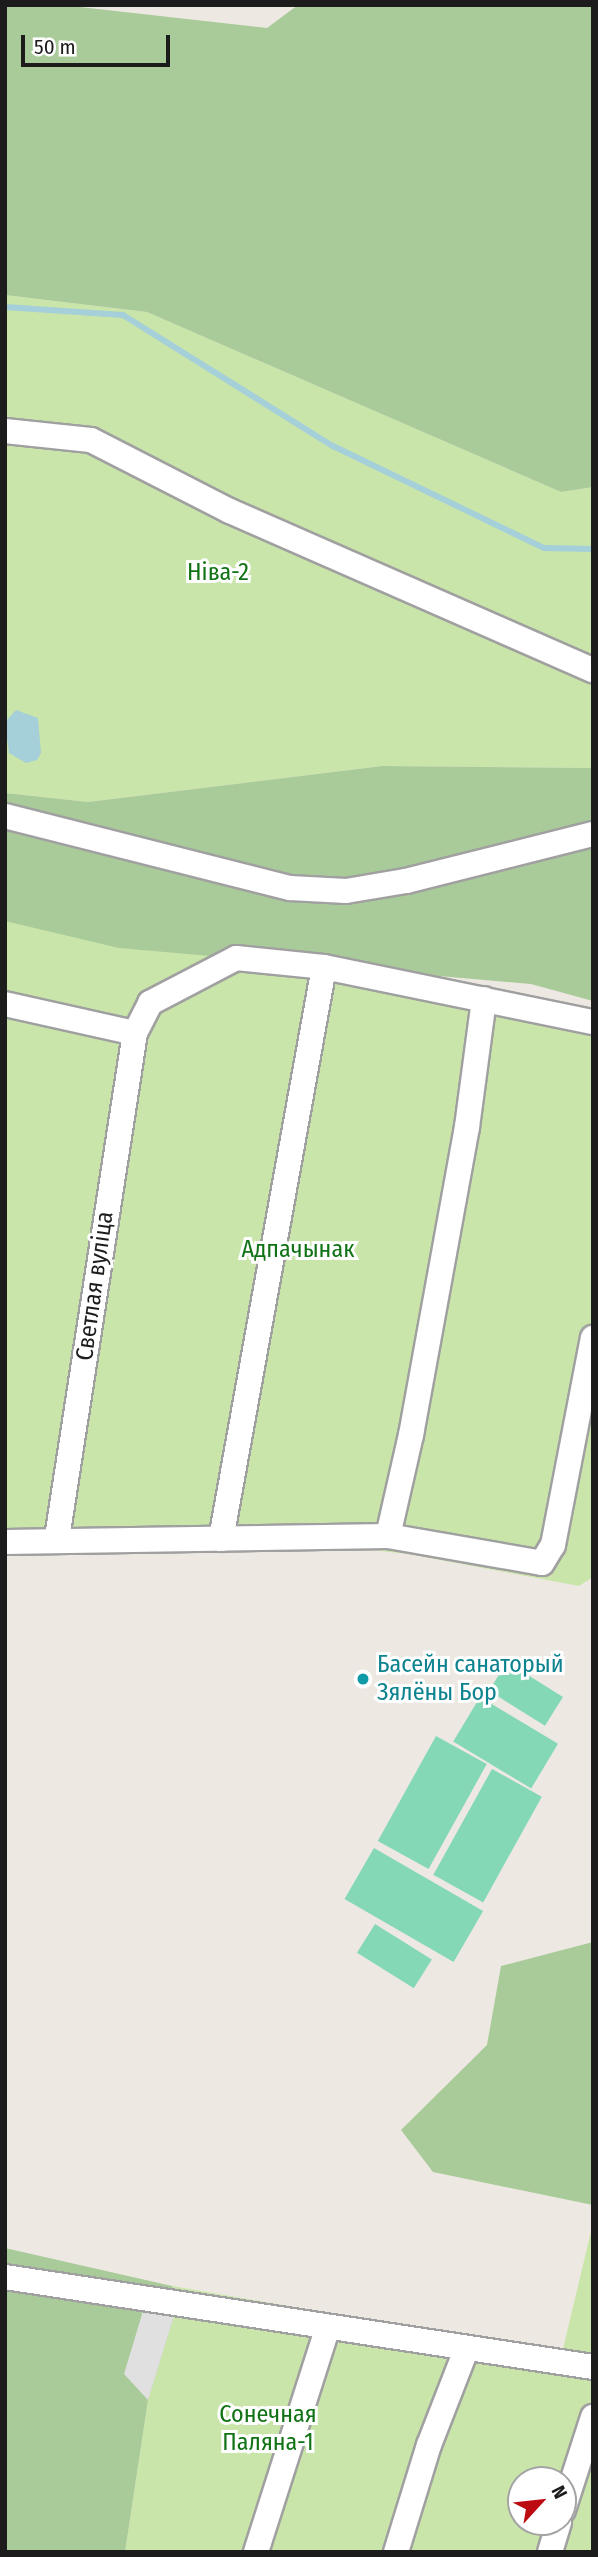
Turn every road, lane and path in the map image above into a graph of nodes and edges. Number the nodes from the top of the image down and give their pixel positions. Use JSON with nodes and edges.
{"nodes":[{"id":1,"x":5,"y":431,"type":"edge"},
{"id":2,"x":593,"y":670,"type":"edge"},
{"id":3,"x":5,"y":816,"type":"edge"},
{"id":4,"x":593,"y":834,"type":"edge"},
{"id":5,"x":324,"y":968,"type":"junction"},
{"id":6,"x":484,"y":999,"type":"junction"},
{"id":7,"x":5,"y":1004,"type":"edge"},
{"id":8,"x":593,"y":1022,"type":"edge"},
{"id":9,"x":135,"y":1033,"type":"junction"},
{"id":10,"x":593,"y":1338,"type":"edge"},
{"id":11,"x":388,"y":1536,"type":"junction"},
{"id":12,"x":57,"y":1538,"type":"junction"},
{"id":13,"x":221,"y":1539,"type":"junction"},
{"id":14,"x":5,"y":1542,"type":"edge"},
{"id":15,"x":5,"y":2277,"type":"edge"},
{"id":16,"x":327,"y":2329,"type":"junction"},
{"id":17,"x":466,"y":2350,"type":"junction"},
{"id":18,"x":593,"y":2367,"type":"edge"},
{"id":19,"x":593,"y":2417,"type":"edge"},
{"id":20,"x":577,"y":2467,"type":"edge"},
{"id":21,"x":256,"y":2552,"type":"edge"},
{"id":22,"x":396,"y":2552,"type":"edge"}],
"edges":[{"from":1,"to":2,"type":"street"},
{"from":3,"to":4,"type":"street"},
{"from":5,"to":6,"type":"street","name":"Светлая вуліца"},
{"from":5,"to":9,"type":"street","name":"Светлая вуліца"},
{"from":5,"to":13,"type":"street"},
{"from":6,"to":8,"type":"street","name":"Светлая вуліца"},
{"from":6,"to":11,"type":"street"},
{"from":7,"to":9,"type":"street"},
{"from":9,"to":12,"type":"street","name":"Светлая вуліца"},
{"from":10,"to":11,"type":"street"},
{"from":11,"to":13,"type":"street"},
{"from":12,"to":13,"type":"street"},
{"from":12,"to":14,"type":"street"},
{"from":15,"to":16,"type":"street"},
{"from":16,"to":17,"type":"street"},
{"from":16,"to":21,"type":"street"},
{"from":17,"to":18,"type":"street"},
{"from":17,"to":22,"type":"street"},
{"from":19,"to":20,"type":"street"}]}
